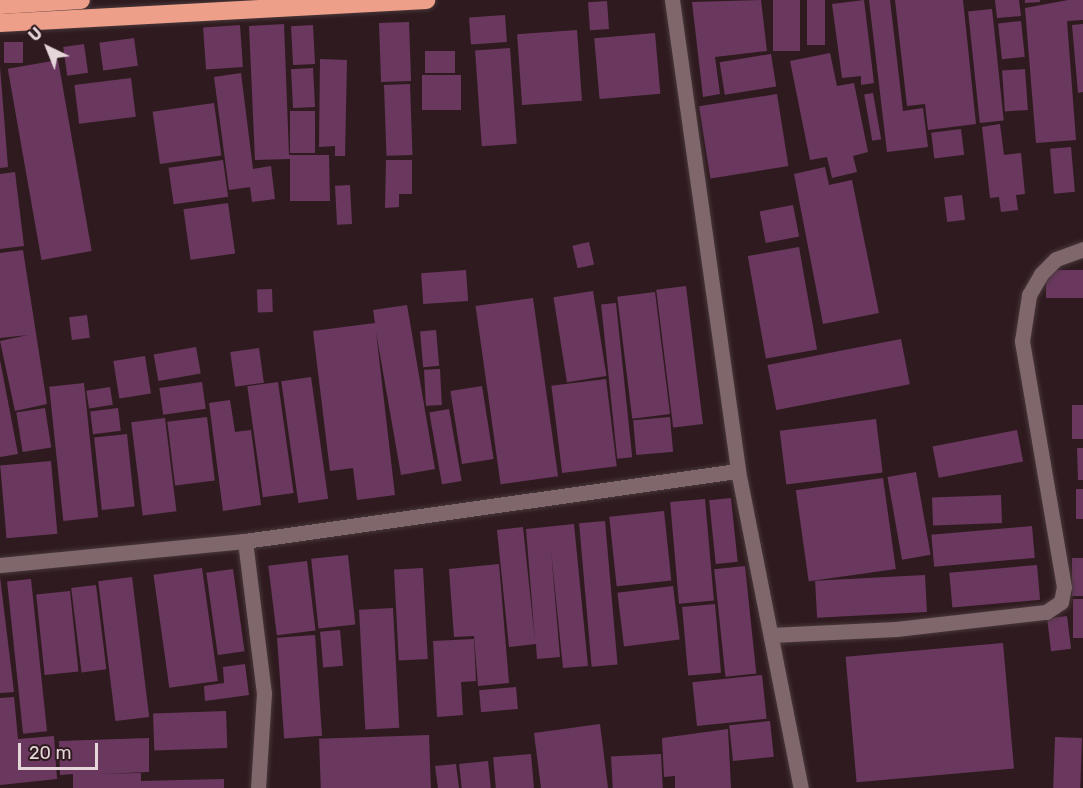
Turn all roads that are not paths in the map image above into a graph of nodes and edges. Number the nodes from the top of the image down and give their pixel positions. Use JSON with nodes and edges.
{"nodes":[{"id":1,"x":81,"y":0,"type":"edge"},
{"id":2,"x":426,"y":0,"type":"edge"},
{"id":3,"x":672,"y":0,"type":"edge"},
{"id":4,"x":0,"y":5,"type":"edge"},
{"id":5,"x":0,"y":23,"type":"edge"},
{"id":6,"x":1083,"y":249,"type":"edge"},
{"id":7,"x":738,"y":471,"type":"junction"},
{"id":8,"x":245,"y":541,"type":"junction"},
{"id":9,"x":0,"y":565,"type":"edge"},
{"id":10,"x":771,"y":635,"type":"junction"},
{"id":11,"x":258,"y":788,"type":"edge"},
{"id":12,"x":801,"y":788,"type":"edge"}],
"edges":[{"from":1,"to":4,"type":"highway"},
{"from":2,"to":5,"type":"highway"},
{"from":3,"to":7,"type":"street"},
{"from":6,"to":10,"type":"street"},
{"from":7,"to":8,"type":"street"},
{"from":7,"to":10,"type":"street"},
{"from":8,"to":9,"type":"street"},
{"from":8,"to":11,"type":"street"},
{"from":10,"to":12,"type":"street"}]}
